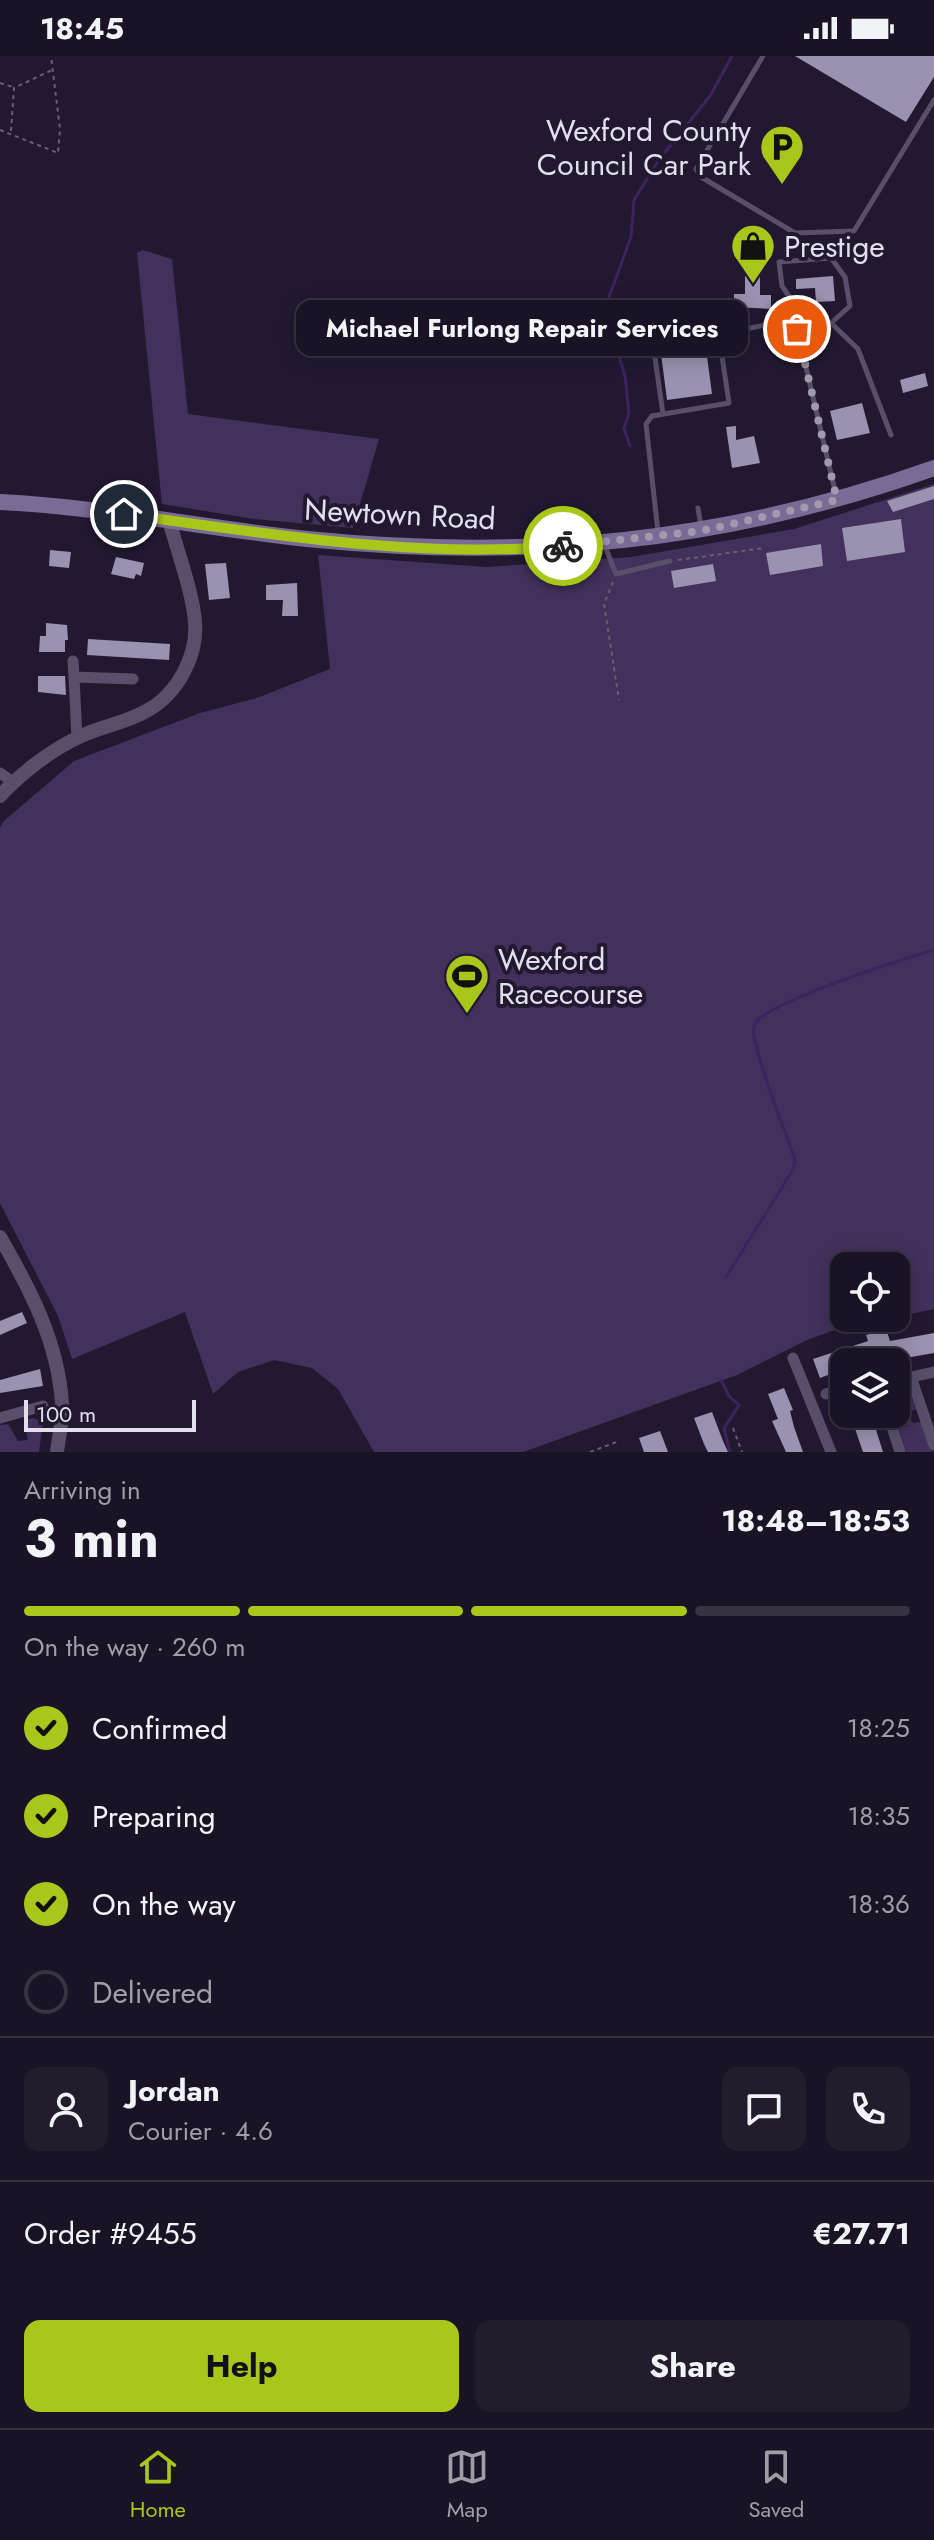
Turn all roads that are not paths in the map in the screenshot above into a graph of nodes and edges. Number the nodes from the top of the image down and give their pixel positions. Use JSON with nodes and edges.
{"nodes":[{"id":1,"x":763,"y":56,"type":"edge"},
{"id":2,"x":934,"y":100,"type":"edge"},
{"id":3,"x":831,"y":323,"type":"junction"},
{"id":4,"x":741,"y":330,"type":"dead end"},
{"id":5,"x":654,"y":351,"type":"dead end"},
{"id":6,"x":722,"y":356,"type":"dead end"},
{"id":7,"x":663,"y":414,"type":"junction"},
{"id":8,"x":891,"y":435,"type":"dead end"},
{"id":9,"x":934,"y":468,"type":"edge"},
{"id":10,"x":837,"y":500,"type":"junction"},
{"id":11,"x":0,"y":502,"type":"edge"},
{"id":12,"x":698,"y":508,"type":"dead end"},
{"id":13,"x":169,"y":520,"type":"junction"},
{"id":14,"x":701,"y":531,"type":"junction"},
{"id":15,"x":658,"y":537,"type":"junction"},
{"id":16,"x":603,"y":543,"type":"junction"},
{"id":17,"x":670,"y":561,"type":"road end"},
{"id":18,"x":73,"y":661,"type":"dead end"},
{"id":19,"x":74,"y":677,"type":"junction"},
{"id":20,"x":133,"y":679,"type":"dead end"},
{"id":21,"x":77,"y":738,"type":"junction"},
{"id":22,"x":0,"y":773,"type":"edge"},
{"id":23,"x":13,"y":782,"type":"junction"},
{"id":24,"x":0,"y":796,"type":"edge"},
{"id":25,"x":0,"y":1237,"type":"edge"},
{"id":26,"x":793,"y":1358,"type":"dead end"},
{"id":27,"x":934,"y":1372,"type":"edge"},
{"id":28,"x":911,"y":1377,"type":"joint"},
{"id":29,"x":830,"y":1393,"type":"edge"},
{"id":30,"x":826,"y":1394,"type":"dead end"},
{"id":31,"x":43,"y":1406,"type":"dead end"},
{"id":32,"x":0,"y":1418,"type":"edge"},
{"id":33,"x":892,"y":1428,"type":"edge"},
{"id":34,"x":934,"y":1445,"type":"edge"},
{"id":35,"x":57,"y":1452,"type":"edge"},
{"id":36,"x":831,"y":1452,"type":"edge"},
{"id":37,"x":900,"y":1452,"type":"edge"}],
"edges":[{"from":1,"to":2,"type":"lane"},
{"from":3,"to":3,"type":"lane"},
{"from":3,"to":8,"type":"lane"},
{"from":4,"to":10,"type":"lane"},
{"from":5,"to":7,"type":"lane"},
{"from":6,"to":7,"type":"lane"},
{"from":7,"to":15,"type":"lane"},
{"from":9,"to":10,"type":"main road","name":"Newtown Road"},
{"from":10,"to":14,"type":"main road","name":"Newtown Road"},
{"from":11,"to":13,"type":"main road","name":"Newtown Road"},
{"from":12,"to":14,"type":"lane"},
{"from":13,"to":16,"type":"main road","name":"Newtown Road"},
{"from":13,"to":21,"type":"street"},
{"from":14,"to":15,"type":"main road","name":"Newtown Road"},
{"from":15,"to":16,"type":"main road","name":"Newtown Road"},
{"from":16,"to":17,"type":"lane"},
{"from":18,"to":19,"type":"street"},
{"from":19,"to":20,"type":"street"},
{"from":19,"to":21,"type":"street"},
{"from":21,"to":23,"type":"street"},
{"from":22,"to":23,"type":"street"},
{"from":23,"to":24,"type":"street"},
{"from":25,"to":35,"type":"street"},
{"from":26,"to":36,"type":"street"},
{"from":27,"to":28,"type":"street"},
{"from":28,"to":34,"type":"street"},
{"from":29,"to":30,"type":"street"},
{"from":31,"to":32,"type":"street"},
{"from":33,"to":37,"type":"street"}]}
